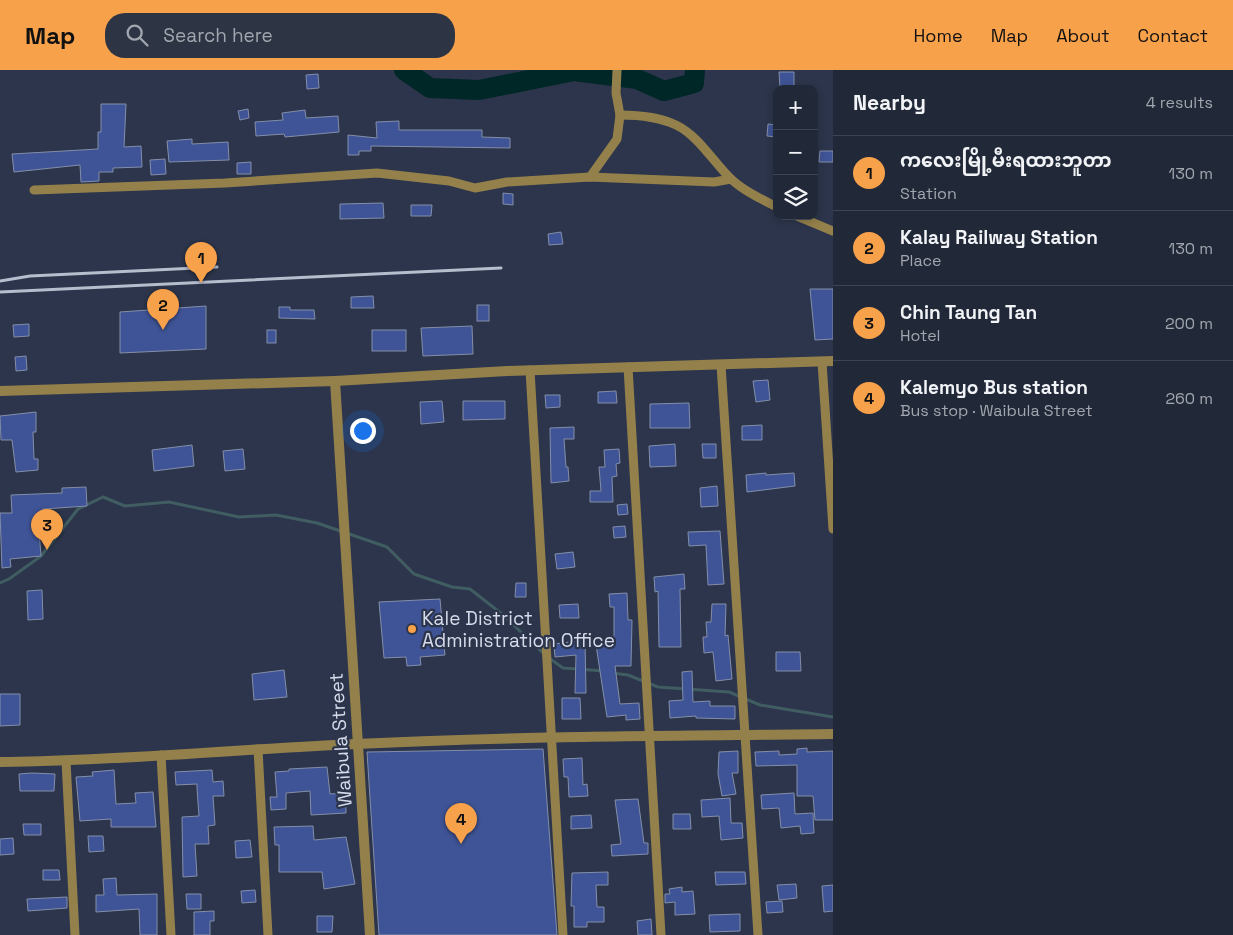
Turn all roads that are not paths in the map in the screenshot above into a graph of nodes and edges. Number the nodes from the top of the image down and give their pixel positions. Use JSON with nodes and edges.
{"nodes":[{"id":1,"x":617,"y":70,"type":"edge"},
{"id":2,"x":620,"y":115,"type":"junction"},
{"id":3,"x":590,"y":177,"type":"junction"},
{"id":4,"x":731,"y":179,"type":"junction"},
{"id":5,"x":34,"y":190,"type":"dead end"},
{"id":6,"x":773,"y":205,"type":"edge"},
{"id":7,"x":807,"y":220,"type":"edge"},
{"id":8,"x":833,"y":230,"type":"edge"},
{"id":9,"x":828,"y":362,"type":"edge"},
{"id":10,"x":721,"y":365,"type":"junction"},
{"id":11,"x":628,"y":367,"type":"junction"},
{"id":12,"x":530,"y":370,"type":"junction"},
{"id":13,"x":334,"y":381,"type":"junction"},
{"id":14,"x":0,"y":391,"type":"edge"},
{"id":15,"x":833,"y":529,"type":"edge"},
{"id":16,"x":833,"y":734,"type":"edge"},
{"id":17,"x":745,"y":735,"type":"junction"},
{"id":18,"x":649,"y":736,"type":"junction"},
{"id":19,"x":550,"y":738,"type":"junction"},
{"id":20,"x":357,"y":744,"type":"junction"},
{"id":21,"x":258,"y":749,"type":"junction"},
{"id":22,"x":161,"y":755,"type":"junction"},
{"id":23,"x":66,"y":761,"type":"junction"},
{"id":24,"x":0,"y":762,"type":"edge"},
{"id":25,"x":75,"y":935,"type":"edge"},
{"id":26,"x":171,"y":935,"type":"edge"},
{"id":27,"x":268,"y":935,"type":"edge"},
{"id":28,"x":370,"y":935,"type":"edge"},
{"id":29,"x":563,"y":935,"type":"edge"},
{"id":30,"x":661,"y":935,"type":"edge"},
{"id":31,"x":758,"y":935,"type":"edge"}],
"edges":[{"from":1,"to":2,"type":"street"},
{"from":2,"to":3,"type":"street"},
{"from":2,"to":4,"type":"street"},
{"from":3,"to":4,"type":"street"},
{"from":3,"to":5,"type":"street"},
{"from":4,"to":6,"type":"street"},
{"from":7,"to":8,"type":"street"},
{"from":9,"to":10,"type":"street"},
{"from":9,"to":15,"type":"street"},
{"from":10,"to":11,"type":"street"},
{"from":10,"to":17,"type":"street"},
{"from":11,"to":12,"type":"street"},
{"from":11,"to":18,"type":"street"},
{"from":12,"to":13,"type":"street"},
{"from":12,"to":19,"type":"street"},
{"from":13,"to":14,"type":"street"},
{"from":13,"to":20,"type":"street","name":"Waibula Street"},
{"from":16,"to":17,"type":"street"},
{"from":17,"to":18,"type":"street"},
{"from":17,"to":31,"type":"street"},
{"from":18,"to":19,"type":"street"},
{"from":18,"to":30,"type":"street"},
{"from":19,"to":20,"type":"street"},
{"from":19,"to":29,"type":"street"},
{"from":20,"to":21,"type":"street"},
{"from":20,"to":28,"type":"street","name":"Waibula Street"},
{"from":21,"to":22,"type":"street"},
{"from":21,"to":27,"type":"street"},
{"from":22,"to":23,"type":"street"},
{"from":22,"to":26,"type":"street"},
{"from":23,"to":24,"type":"street"},
{"from":23,"to":25,"type":"street"}]}
